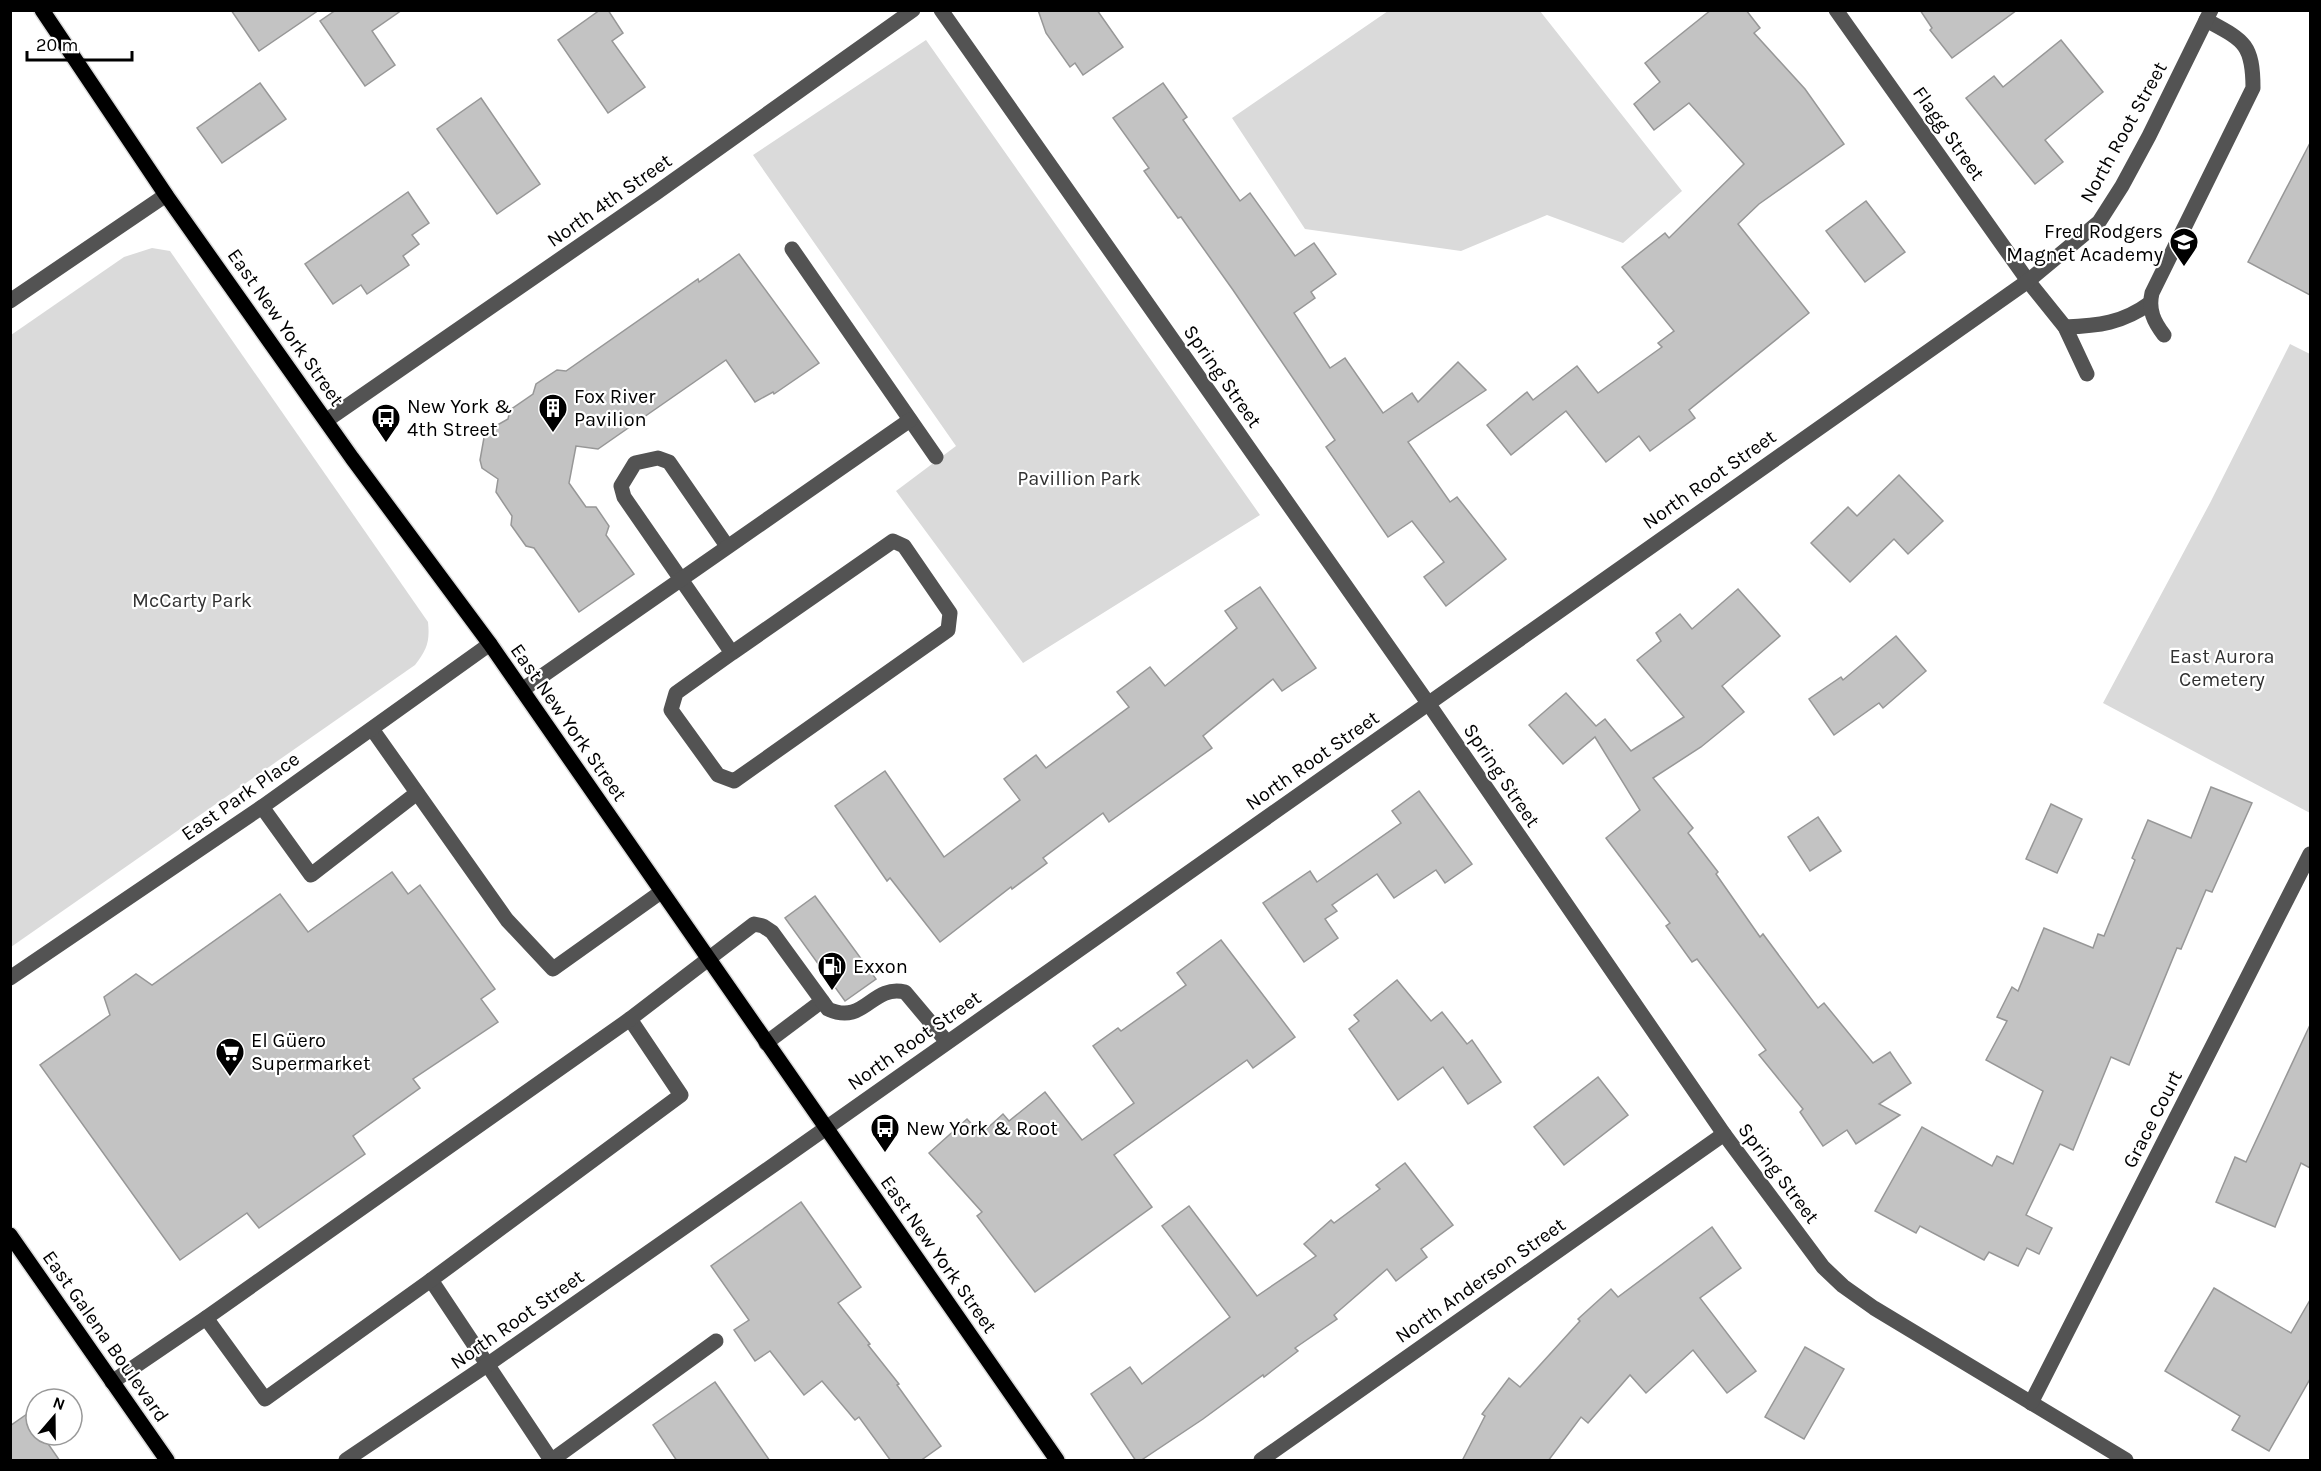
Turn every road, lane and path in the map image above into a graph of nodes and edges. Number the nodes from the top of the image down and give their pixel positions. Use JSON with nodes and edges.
{"nodes":[{"id":1,"x":42,"y":10,"type":"edge"},
{"id":2,"x":913,"y":10,"type":"edge"},
{"id":3,"x":941,"y":10,"type":"edge"},
{"id":4,"x":1836,"y":10,"type":"edge"},
{"id":5,"x":2209,"y":15,"type":"edge"},
{"id":6,"x":166,"y":195,"type":"junction"},
{"id":7,"x":792,"y":249,"type":"dead end"},
{"id":8,"x":2028,"y":281,"type":"junction"},
{"id":9,"x":10,"y":301,"type":"edge"},
{"id":10,"x":2150,"y":303,"type":"junction"},
{"id":11,"x":2065,"y":327,"type":"junction"},
{"id":12,"x":2164,"y":335,"type":"dead end"},
{"id":13,"x":2087,"y":374,"type":"dead end"},
{"id":14,"x":327,"y":420,"type":"junction"},
{"id":15,"x":910,"y":420,"type":"junction"},
{"id":16,"x":936,"y":457,"type":"dead end"},
{"id":17,"x":727,"y":546,"type":"junction"},
{"id":18,"x":680,"y":579,"type":"junction"},
{"id":19,"x":490,"y":645,"type":"junction"},
{"id":20,"x":732,"y":653,"type":"junction"},
{"id":21,"x":522,"y":690,"type":"junction"},
{"id":22,"x":1428,"y":704,"type":"junction"},
{"id":23,"x":372,"y":729,"type":"junction"},
{"id":24,"x":417,"y":793,"type":"junction"},
{"id":25,"x":262,"y":807,"type":"junction"},
{"id":26,"x":2310,"y":854,"type":"edge"},
{"id":27,"x":661,"y":892,"type":"junction"},
{"id":28,"x":707,"y":959,"type":"junction"},
{"id":29,"x":10,"y":978,"type":"edge"},
{"id":30,"x":822,"y":1001,"type":"junction"},
{"id":31,"x":630,"y":1019,"type":"junction"},
{"id":32,"x":947,"y":1042,"type":"junction"},
{"id":33,"x":766,"y":1043,"type":"junction"},
{"id":34,"x":826,"y":1128,"type":"junction"},
{"id":35,"x":1724,"y":1134,"type":"junction"},
{"id":36,"x":10,"y":1234,"type":"edge"},
{"id":37,"x":431,"y":1280,"type":"junction"},
{"id":38,"x":206,"y":1318,"type":"junction"},
{"id":39,"x":716,"y":1341,"type":"dead end"},
{"id":40,"x":487,"y":1365,"type":"junction"},
{"id":41,"x":112,"y":1382,"type":"junction"},
{"id":42,"x":2031,"y":1403,"type":"junction"},
{"id":43,"x":167,"y":1461,"type":"edge"},
{"id":44,"x":346,"y":1461,"type":"edge"},
{"id":45,"x":551,"y":1461,"type":"edge"},
{"id":46,"x":1057,"y":1461,"type":"edge"},
{"id":47,"x":1261,"y":1461,"type":"edge"},
{"id":48,"x":2126,"y":1461,"type":"edge"}],
"edges":[{"from":1,"to":6,"type":"main road","name":"East New York Street"},
{"from":2,"to":14,"type":"street","name":"North 4th Street"},
{"from":3,"to":22,"type":"street","name":"Spring Street"},
{"from":4,"to":8,"type":"street","name":"Flagg Street"},
{"from":5,"to":8,"type":"street","name":"North Root Street"},
{"from":5,"to":10,"type":"street"},
{"from":6,"to":9,"type":"street"},
{"from":6,"to":14,"type":"main road","name":"East New York Street"},
{"from":7,"to":15,"type":"street"},
{"from":8,"to":11,"type":"street","name":"Flagg Street"},
{"from":8,"to":22,"type":"street","name":"North Root Street"},
{"from":10,"to":11,"type":"street"},
{"from":10,"to":12,"type":"street"},
{"from":11,"to":13,"type":"street","name":"Flagg Street"},
{"from":14,"to":19,"type":"main road","name":"East New York Street"},
{"from":15,"to":16,"type":"street"},
{"from":15,"to":17,"type":"street"},
{"from":17,"to":18,"type":"street"},
{"from":17,"to":18,"type":"street"},
{"from":18,"to":20,"type":"street"},
{"from":18,"to":21,"type":"street"},
{"from":19,"to":21,"type":"main road","name":"East New York Street"},
{"from":19,"to":23,"type":"street","name":"East Park Place"},
{"from":20,"to":20,"type":"street"},
{"from":21,"to":27,"type":"main road","name":"East New York Street"},
{"from":22,"to":32,"type":"street","name":"North Root Street"},
{"from":22,"to":35,"type":"street","name":"Spring Street"},
{"from":23,"to":24,"type":"street"},
{"from":23,"to":25,"type":"street","name":"East Park Place"},
{"from":24,"to":25,"type":"street"},
{"from":24,"to":27,"type":"street"},
{"from":25,"to":29,"type":"street","name":"East Park Place"},
{"from":26,"to":42,"type":"street","name":"Grace Court"},
{"from":27,"to":28,"type":"main road","name":"East New York Street"},
{"from":28,"to":30,"type":"street"},
{"from":28,"to":31,"type":"street"},
{"from":28,"to":33,"type":"main road","name":"East New York Street"},
{"from":30,"to":32,"type":"street"},
{"from":30,"to":33,"type":"street"},
{"from":31,"to":37,"type":"street"},
{"from":31,"to":38,"type":"street"},
{"from":32,"to":34,"type":"street","name":"North Root Street"},
{"from":33,"to":34,"type":"main road","name":"East New York Street"},
{"from":34,"to":40,"type":"street","name":"North Root Street"},
{"from":34,"to":46,"type":"main road","name":"East New York Street"},
{"from":35,"to":42,"type":"street","name":"Spring Street"},
{"from":35,"to":47,"type":"street","name":"North Anderson Street"},
{"from":36,"to":41,"type":"main road","name":"East Galena Boulevard"},
{"from":37,"to":38,"type":"street"},
{"from":37,"to":40,"type":"street"},
{"from":38,"to":41,"type":"street"},
{"from":39,"to":45,"type":"street"},
{"from":40,"to":44,"type":"street","name":"North Root Street"},
{"from":40,"to":45,"type":"street"},
{"from":41,"to":43,"type":"main road","name":"East Galena Boulevard"},
{"from":42,"to":48,"type":"street","name":"Spring Street"}]}
